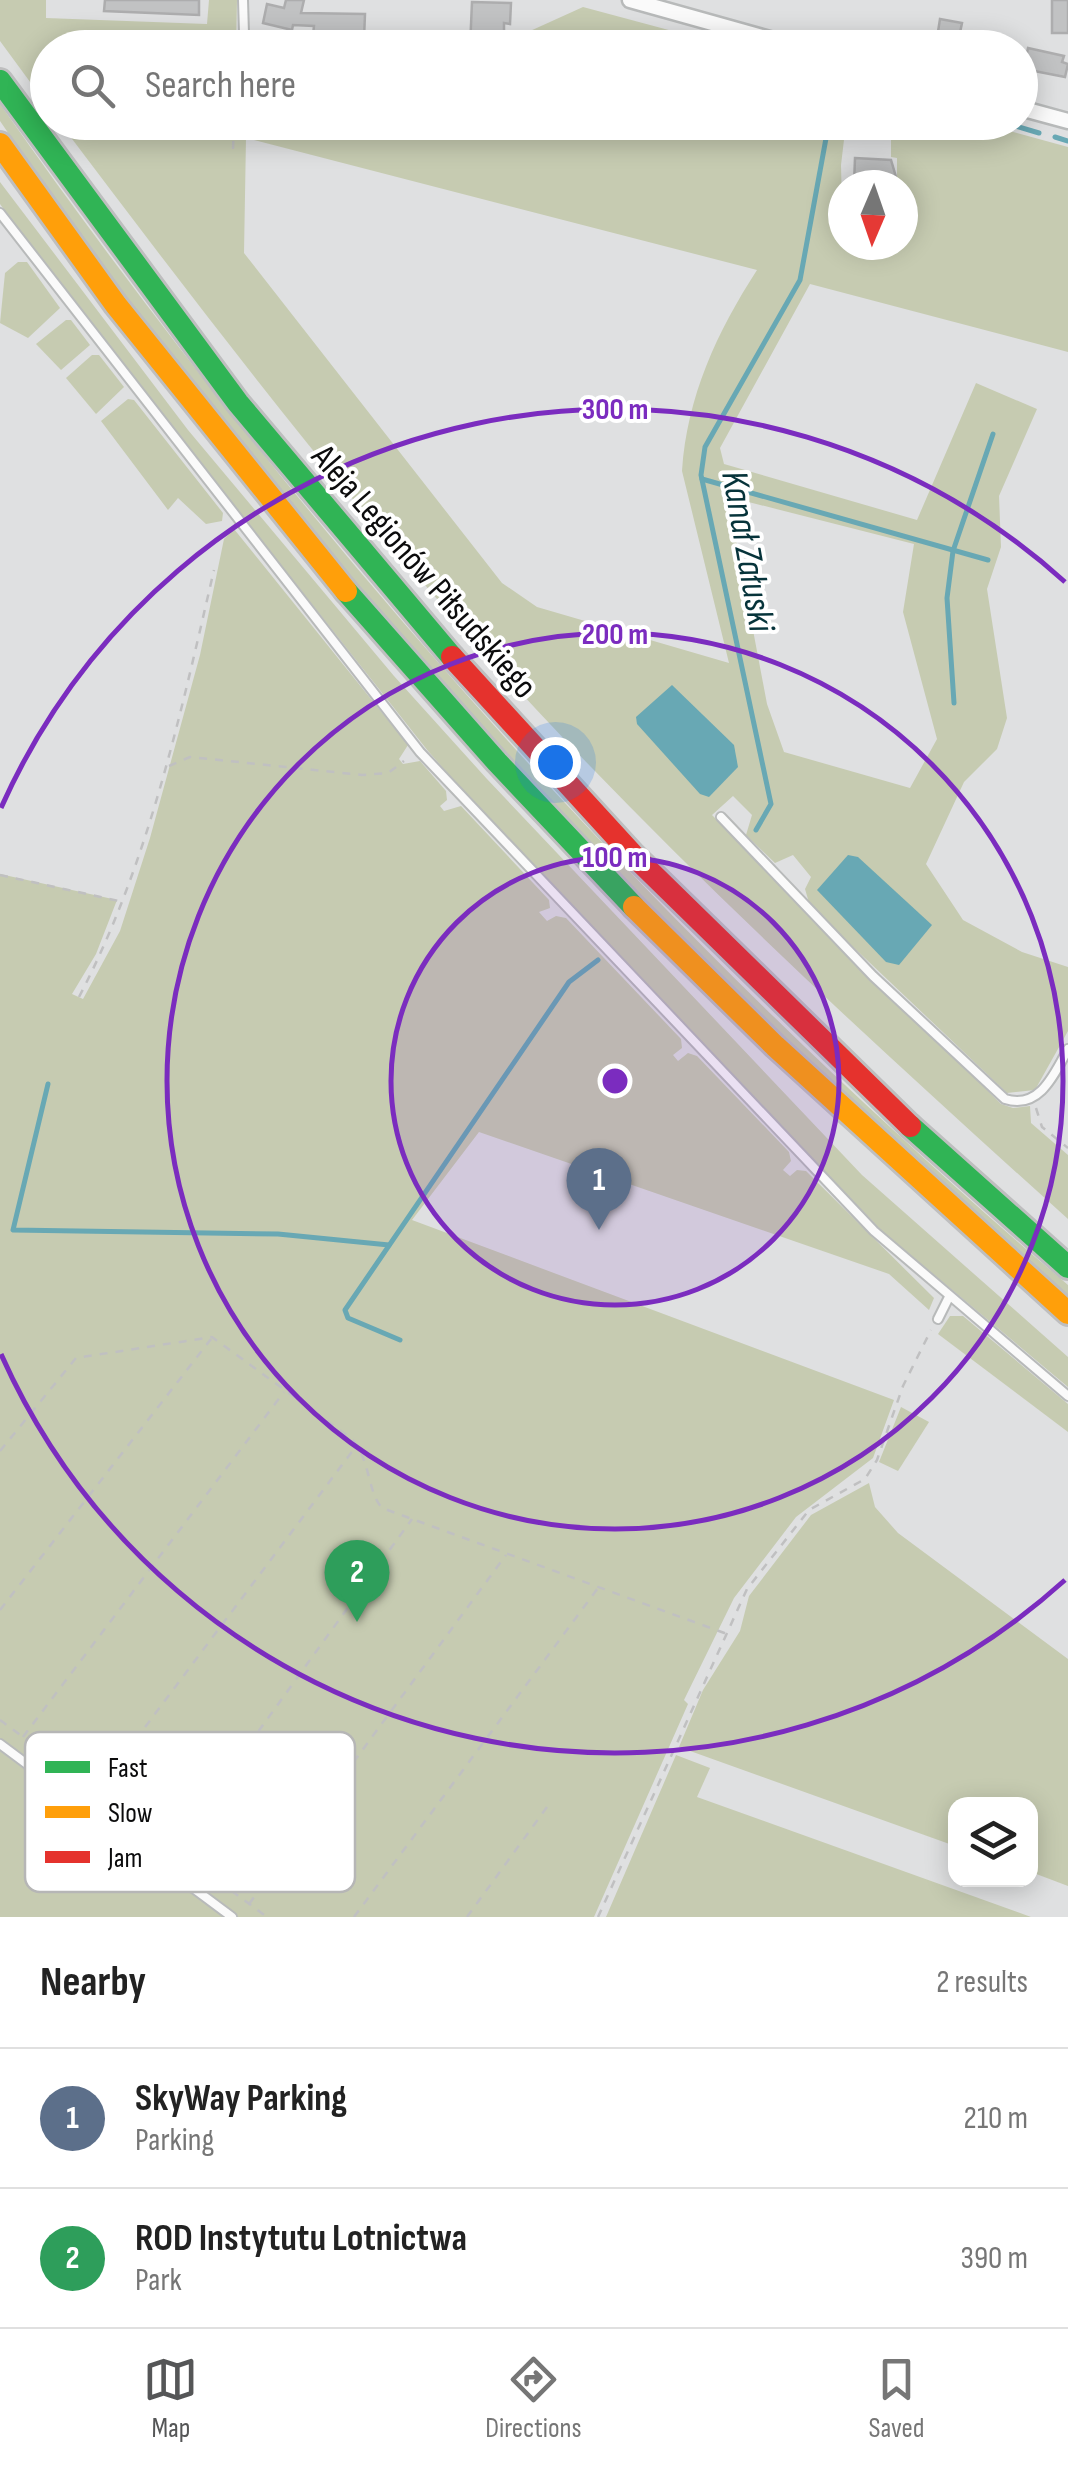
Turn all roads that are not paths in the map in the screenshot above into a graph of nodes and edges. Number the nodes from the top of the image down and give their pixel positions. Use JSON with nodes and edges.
{"nodes":[{"id":1,"x":243,"y":0,"type":"edge"},
{"id":2,"x":630,"y":0,"type":"edge"},
{"id":3,"x":647,"y":3,"type":"edge"},
{"id":4,"x":244,"y":30,"type":"edge"},
{"id":5,"x":740,"y":30,"type":"edge"},
{"id":6,"x":0,"y":81,"type":"edge"},
{"id":7,"x":1038,"y":113,"type":"edge"},
{"id":8,"x":1068,"y":121,"type":"edge"},
{"id":9,"x":30,"y":123,"type":"edge"},
{"id":10,"x":43,"y":140,"type":"edge"},
{"id":11,"x":0,"y":144,"type":"edge"},
{"id":12,"x":0,"y":213,"type":"edge"},
{"id":13,"x":721,"y":817,"type":"dead end"},
{"id":14,"x":1068,"y":1049,"type":"edge"},
{"id":15,"x":1068,"y":1267,"type":"edge"},
{"id":16,"x":949,"y":1298,"type":"junction"},
{"id":17,"x":1068,"y":1313,"type":"edge"},
{"id":18,"x":938,"y":1318,"type":"road end"},
{"id":19,"x":1068,"y":1396,"type":"edge"},
{"id":20,"x":0,"y":1744,"type":"edge"},
{"id":21,"x":25,"y":1763,"type":"edge"},
{"id":22,"x":198,"y":1892,"type":"edge"},
{"id":23,"x":232,"y":1917,"type":"edge"}],
"edges":[{"from":1,"to":4,"type":"lane"},
{"from":2,"to":3,"type":"street"},
{"from":3,"to":5,"type":"street"},
{"from":6,"to":9,"type":"highway","name":"Aleja Legionów Piłsudskiego"},
{"from":7,"to":8,"type":"street"},
{"from":10,"to":15,"type":"highway","name":"Aleja Legionów Piłsudskiego"},
{"from":11,"to":17,"type":"highway","name":"Aleja Legionów Piłsudskiego"},
{"from":12,"to":16,"type":"lane"},
{"from":13,"to":14,"type":"lane"},
{"from":16,"to":18,"type":"lane"},
{"from":16,"to":19,"type":"lane"},
{"from":20,"to":21,"type":"lane"},
{"from":22,"to":23,"type":"lane"}]}
